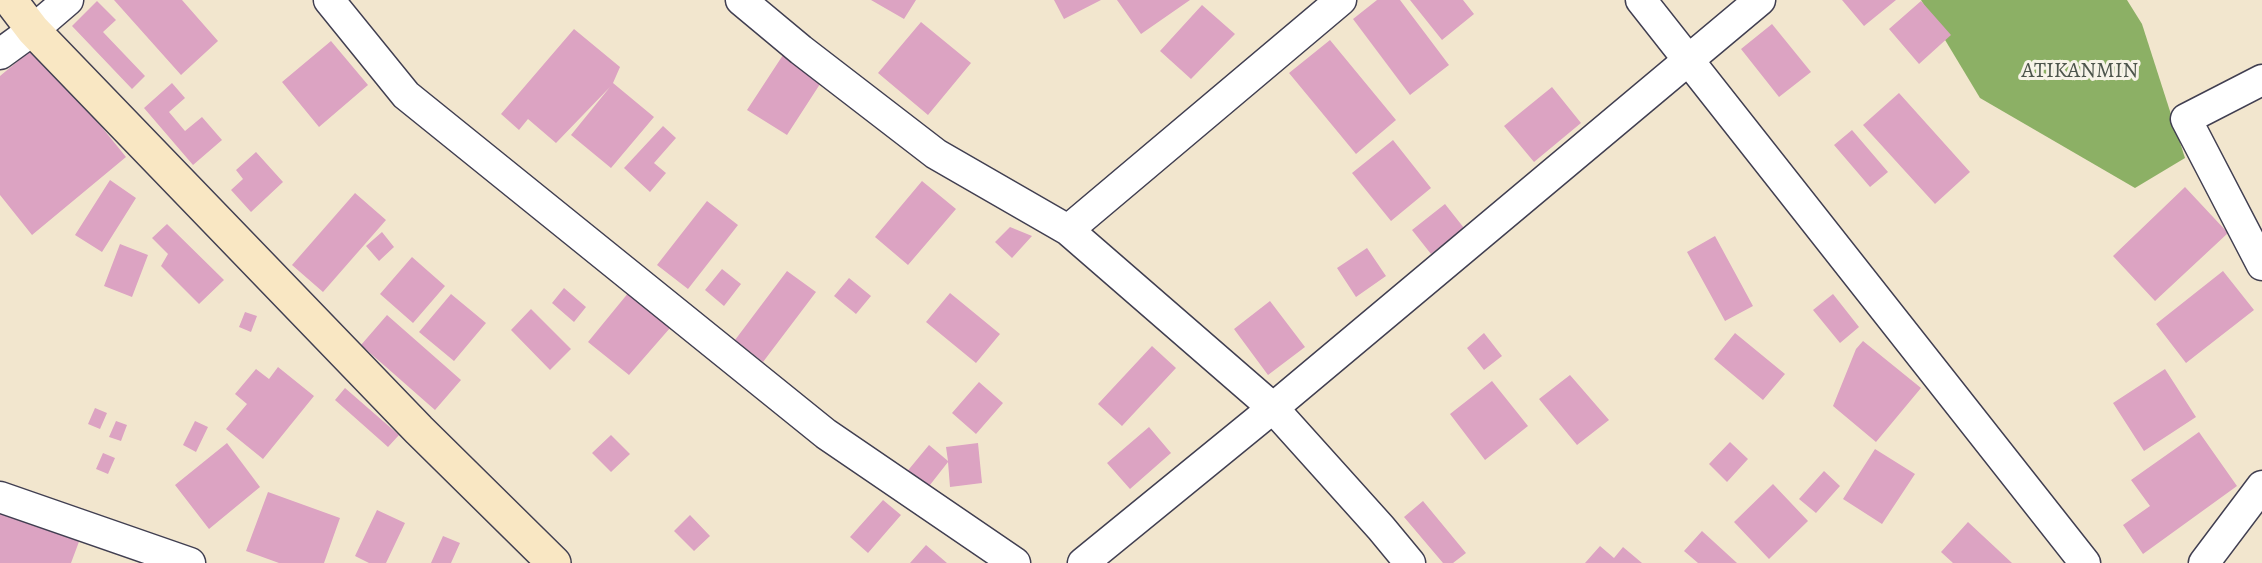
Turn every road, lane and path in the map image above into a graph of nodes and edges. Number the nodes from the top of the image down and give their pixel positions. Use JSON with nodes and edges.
{"nodes":[{"id":1,"x":10,"y":0,"type":"edge"},
{"id":2,"x":68,"y":0,"type":"edge"},
{"id":3,"x":329,"y":0,"type":"edge"},
{"id":4,"x":741,"y":0,"type":"edge"},
{"id":5,"x":1341,"y":0,"type":"edge"},
{"id":6,"x":1641,"y":0,"type":"edge"},
{"id":7,"x":1760,"y":0,"type":"edge"},
{"id":8,"x":33,"y":30,"type":"junction"},
{"id":9,"x":0,"y":54,"type":"edge"},
{"id":10,"x":1688,"y":60,"type":"junction"},
{"id":11,"x":2262,"y":80,"type":"edge"},
{"id":12,"x":1068,"y":230,"type":"junction"},
{"id":13,"x":2262,"y":265,"type":"edge"},
{"id":14,"x":1273,"y":408,"type":"junction"},
{"id":15,"x":2262,"y":486,"type":"edge"},
{"id":16,"x":0,"y":497,"type":"edge"},
{"id":17,"x":190,"y":563,"type":"edge"},
{"id":18,"x":554,"y":563,"type":"edge"},
{"id":19,"x":1015,"y":563,"type":"edge"},
{"id":20,"x":1083,"y":563,"type":"edge"},
{"id":21,"x":1410,"y":563,"type":"edge"},
{"id":22,"x":2085,"y":563,"type":"edge"},
{"id":23,"x":2204,"y":563,"type":"edge"}],
"edges":[{"from":1,"to":8,"type":"street"},
{"from":2,"to":8,"type":"street"},
{"from":3,"to":19,"type":"street"},
{"from":4,"to":12,"type":"street"},
{"from":5,"to":12,"type":"street"},
{"from":6,"to":10,"type":"street"},
{"from":7,"to":10,"type":"street"},
{"from":8,"to":9,"type":"street"},
{"from":8,"to":18,"type":"street"},
{"from":10,"to":14,"type":"street"},
{"from":10,"to":22,"type":"street"},
{"from":11,"to":13,"type":"street"},
{"from":12,"to":14,"type":"street"},
{"from":14,"to":20,"type":"street"},
{"from":14,"to":21,"type":"street"},
{"from":15,"to":23,"type":"street"},
{"from":16,"to":17,"type":"street"}]}
